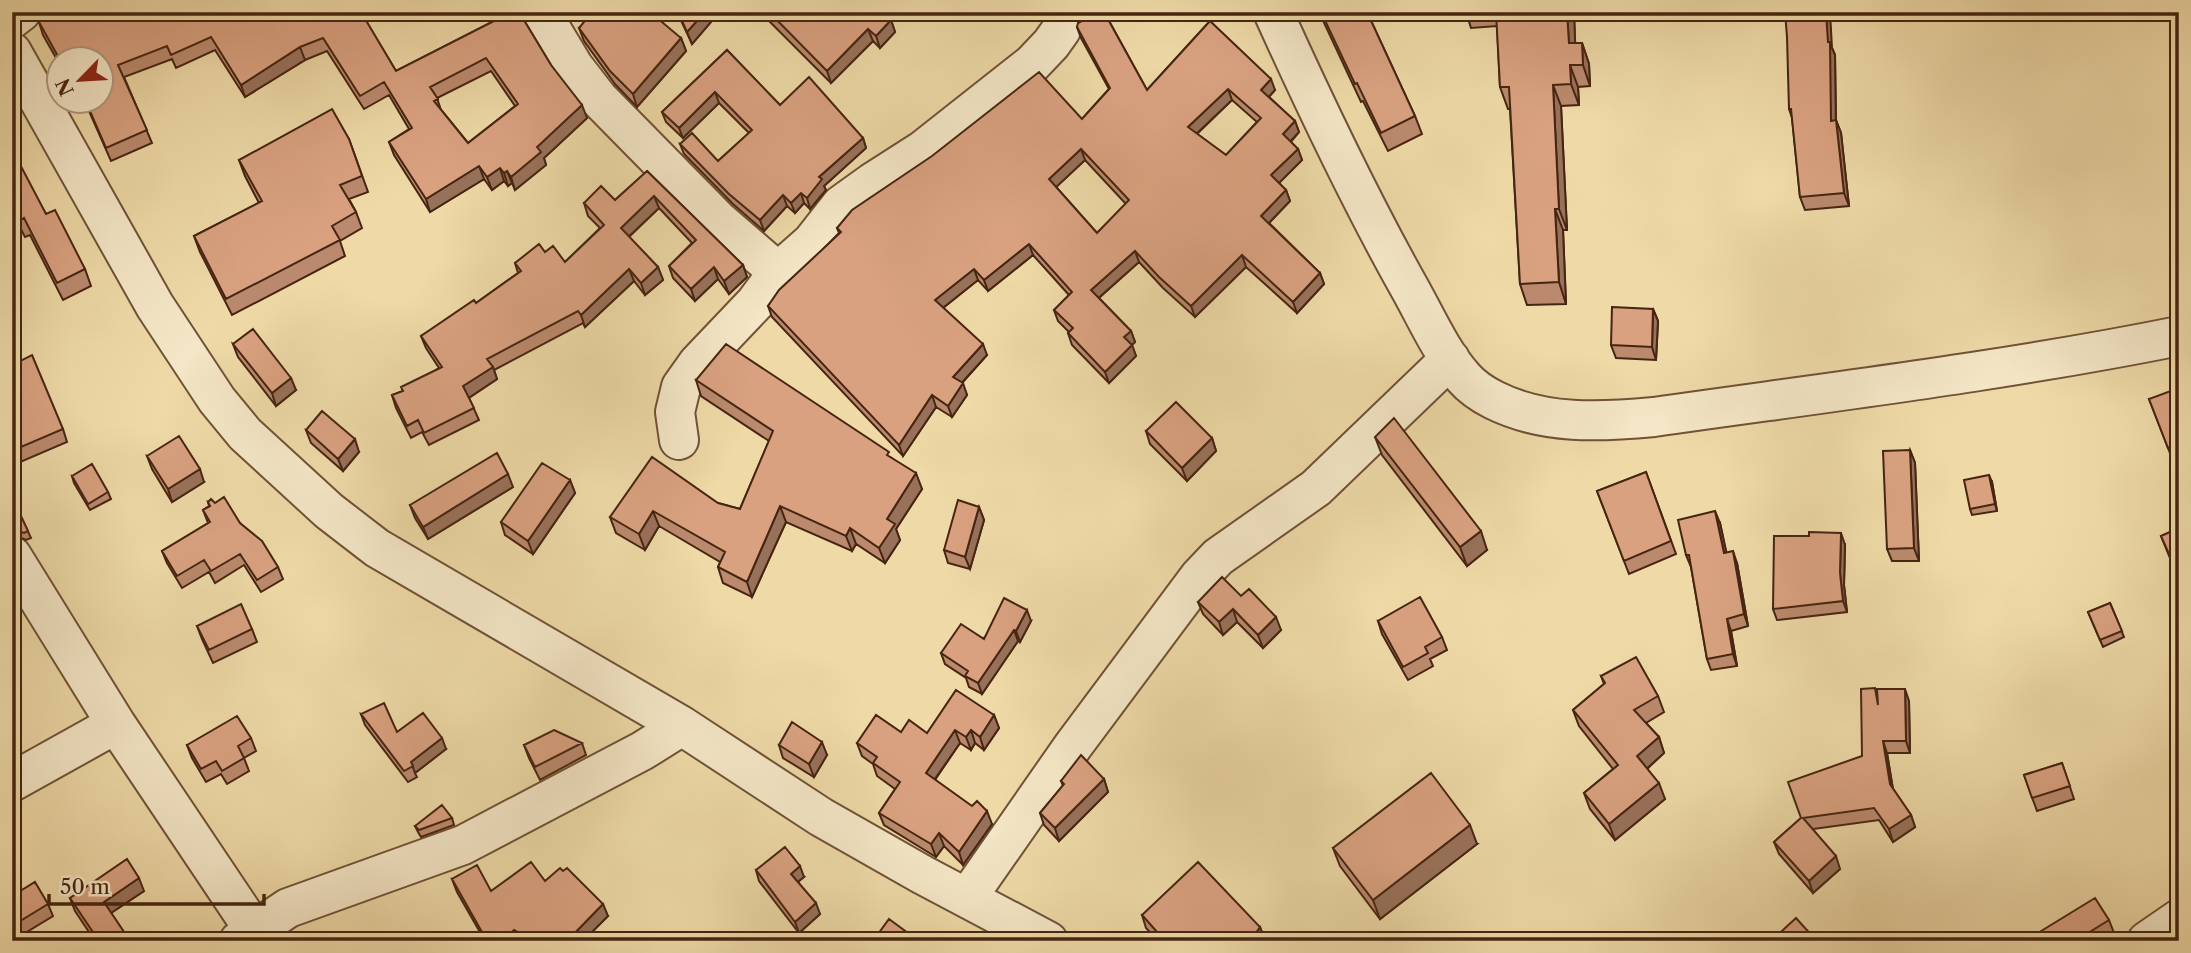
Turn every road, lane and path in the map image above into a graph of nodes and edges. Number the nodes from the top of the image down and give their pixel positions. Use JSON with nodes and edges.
{"nodes":[{"id":1,"x":21,"y":12,"type":"edge"},
{"id":2,"x":541,"y":12,"type":"edge"},
{"id":3,"x":1061,"y":12,"type":"edge"},
{"id":4,"x":1273,"y":12,"type":"edge"},
{"id":5,"x":12,"y":19,"type":"edge"},
{"id":6,"x":12,"y":52,"type":"edge"},
{"id":7,"x":778,"y":272,"type":"junction"},
{"id":8,"x":2179,"y":337,"type":"edge"},
{"id":9,"x":1450,"y":359,"type":"junction"},
{"id":10,"x":679,"y":440,"type":"dead end"},
{"id":11,"x":12,"y":556,"type":"edge"},
{"id":12,"x":116,"y":724,"type":"junction"},
{"id":13,"x":682,"y":726,"type":"junction"},
{"id":14,"x":12,"y":782,"type":"edge"},
{"id":15,"x":967,"y":898,"type":"junction"},
{"id":16,"x":2179,"y":919,"type":"edge"},
{"id":17,"x":246,"y":935,"type":"edge"},
{"id":18,"x":1048,"y":941,"type":"edge"},
{"id":19,"x":2147,"y":941,"type":"edge"}],
"edges":[{"from":1,"to":5,"type":"street"},
{"from":2,"to":7,"type":"street"},
{"from":3,"to":7,"type":"street"},
{"from":4,"to":9,"type":"street"},
{"from":6,"to":13,"type":"street"},
{"from":7,"to":10,"type":"street"},
{"from":8,"to":9,"type":"street"},
{"from":9,"to":15,"type":"street"},
{"from":11,"to":12,"type":"street"},
{"from":12,"to":14,"type":"street"},
{"from":12,"to":17,"type":"street"},
{"from":13,"to":15,"type":"street"},
{"from":13,"to":17,"type":"street"},
{"from":15,"to":18,"type":"street"},
{"from":16,"to":19,"type":"street"}]}
